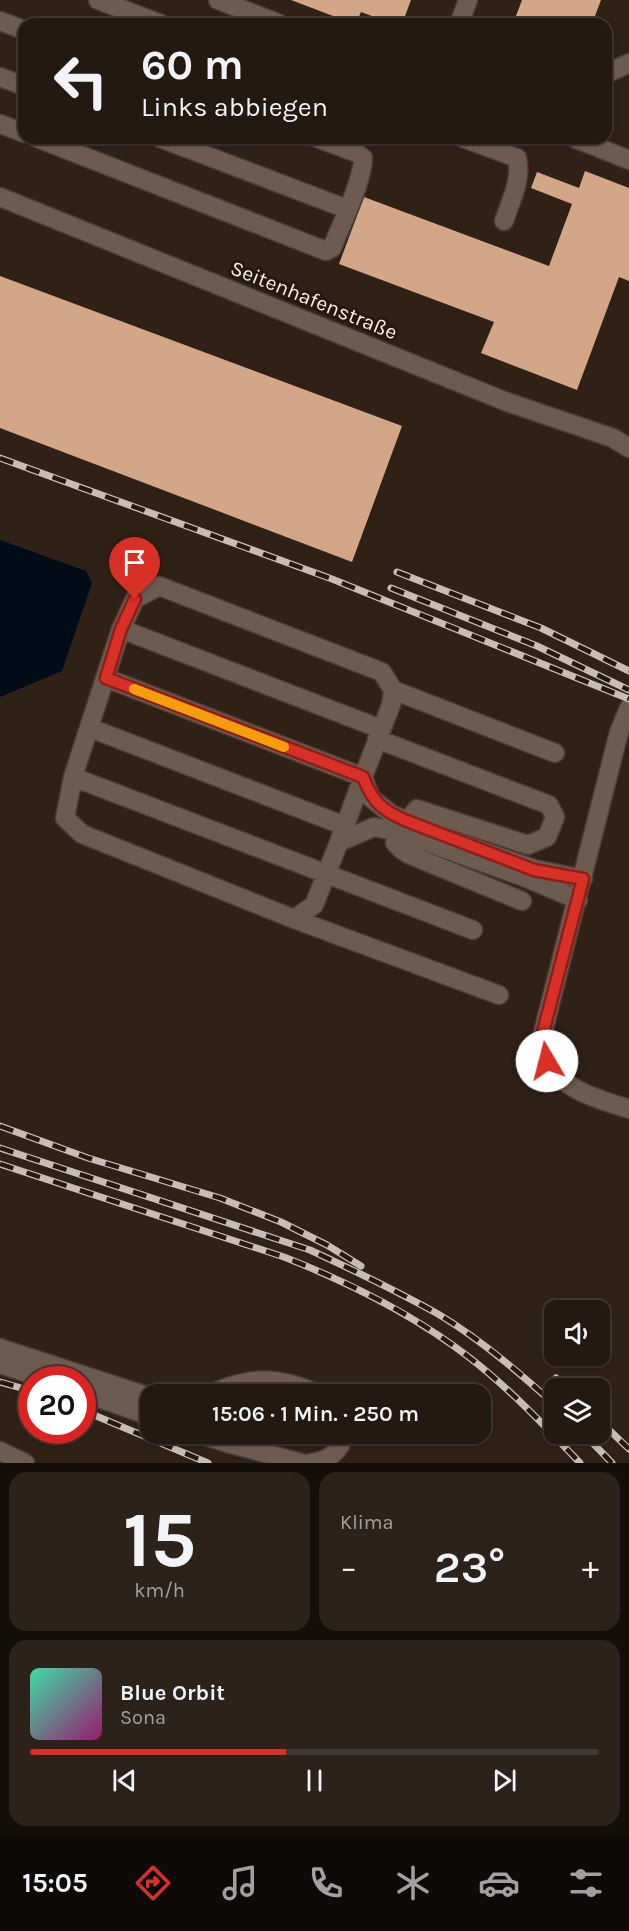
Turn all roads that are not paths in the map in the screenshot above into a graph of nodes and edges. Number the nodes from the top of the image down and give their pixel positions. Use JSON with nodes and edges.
{"nodes":[{"id":1,"x":98,"y":0,"type":"edge"},
{"id":2,"x":218,"y":0,"type":"edge"},
{"id":3,"x":468,"y":0,"type":"edge"},
{"id":4,"x":145,"y":18,"type":"edge"},
{"id":5,"x":264,"y":18,"type":"edge"},
{"id":6,"x":461,"y":18,"type":"edge"},
{"id":7,"x":0,"y":21,"type":"edge"},
{"id":8,"x":18,"y":28,"type":"edge"},
{"id":9,"x":629,"y":63,"type":"edge"},
{"id":10,"x":612,"y":71,"type":"edge"},
{"id":11,"x":0,"y":77,"type":"edge"},
{"id":12,"x":18,"y":84,"type":"edge"},
{"id":13,"x":0,"y":124,"type":"edge"},
{"id":14,"x":18,"y":131,"type":"edge"},
{"id":15,"x":52,"y":144,"type":"edge"},
{"id":16,"x":176,"y":144,"type":"edge"},
{"id":17,"x":333,"y":144,"type":"edge"},
{"id":18,"x":479,"y":144,"type":"edge"},
{"id":19,"x":589,"y":144,"type":"edge"},
{"id":20,"x":629,"y":160,"type":"edge"},
{"id":21,"x":0,"y":197,"type":"edge"},
{"id":22,"x":347,"y":209,"type":"junction"},
{"id":23,"x":504,"y":221,"type":"dead end"},
{"id":24,"x":621,"y":436,"type":"edge"},
{"id":25,"x":629,"y":448,"type":"edge"},
{"id":26,"x":121,"y":629,"type":"junction"},
{"id":27,"x":106,"y":678,"type":"junction"},
{"id":28,"x":393,"y":690,"type":"junction"},
{"id":29,"x":629,"y":708,"type":"edge"},
{"id":30,"x":90,"y":728,"type":"junction"},
{"id":31,"x":379,"y":734,"type":"junction"},
{"id":32,"x":555,"y":753,"type":"dead end"},
{"id":33,"x":73,"y":777,"type":"junction"},
{"id":34,"x":363,"y":777,"type":"junction"},
{"id":35,"x":403,"y":827,"type":"junction"},
{"id":36,"x":342,"y":834,"type":"junction"},
{"id":37,"x":326,"y":873,"type":"junction"},
{"id":38,"x":583,"y":879,"type":"junction"},
{"id":39,"x":578,"y":900,"type":"junction"},
{"id":40,"x":522,"y":901,"type":"dead end"},
{"id":41,"x":294,"y":919,"type":"junction"},
{"id":42,"x":473,"y":930,"type":"dead end"},
{"id":43,"x":499,"y":995,"type":"dead end"},
{"id":44,"x":629,"y":1109,"type":"edge"},
{"id":45,"x":0,"y":1348,"type":"edge"},
{"id":46,"x":0,"y":1364,"type":"edge"},
{"id":47,"x":18,"y":1370,"type":"edge"},
{"id":48,"x":239,"y":1384,"type":"edge"},
{"id":49,"x":286,"y":1384,"type":"edge"},
{"id":50,"x":140,"y":1394,"type":"edge"},
{"id":51,"x":96,"y":1397,"type":"edge"},
{"id":52,"x":140,"y":1412,"type":"edge"},
{"id":53,"x":231,"y":1444,"type":"edge"},
{"id":54,"x":340,"y":1444,"type":"edge"},
{"id":55,"x":0,"y":1450,"type":"edge"},
{"id":56,"x":25,"y":1463,"type":"edge"},
{"id":57,"x":301,"y":1463,"type":"edge"},
{"id":58,"x":311,"y":1463,"type":"edge"}],
"edges":[{"from":1,"to":4,"type":"street"},
{"from":2,"to":5,"type":"street"},
{"from":3,"to":6,"type":"street"},
{"from":7,"to":8,"type":"street"},
{"from":9,"to":10,"type":"street"},
{"from":11,"to":12,"type":"street"},
{"from":13,"to":14,"type":"street"},
{"from":15,"to":22,"type":"street"},
{"from":16,"to":22,"type":"street"},
{"from":17,"to":22,"type":"street"},
{"from":18,"to":23,"type":"street"},
{"from":19,"to":20,"type":"street"},
{"from":21,"to":24,"type":"street","name":"Seitenhafenstraße"},
{"from":24,"to":25,"type":"street","name":"Seitenhafenstraße"},
{"from":26,"to":27,"type":"street"},
{"from":26,"to":28,"type":"street"},
{"from":26,"to":31,"type":"street"},
{"from":27,"to":30,"type":"street"},
{"from":27,"to":34,"type":"street"},
{"from":28,"to":31,"type":"street"},
{"from":28,"to":32,"type":"street"},
{"from":29,"to":38,"type":"street"},
{"from":30,"to":33,"type":"street"},
{"from":30,"to":36,"type":"street"},
{"from":31,"to":34,"type":"street"},
{"from":31,"to":35,"type":"street"},
{"from":33,"to":37,"type":"street"},
{"from":33,"to":41,"type":"street"},
{"from":34,"to":35,"type":"street"},
{"from":34,"to":36,"type":"street"},
{"from":35,"to":36,"type":"street"},
{"from":35,"to":38,"type":"street"},
{"from":35,"to":39,"type":"street"},
{"from":35,"to":40,"type":"street"},
{"from":36,"to":37,"type":"street"},
{"from":37,"to":41,"type":"street"},
{"from":37,"to":42,"type":"street"},
{"from":38,"to":39,"type":"street"},
{"from":39,"to":44,"type":"street"},
{"from":41,"to":43,"type":"street"},
{"from":45,"to":50,"type":"street"},
{"from":46,"to":47,"type":"street"},
{"from":48,"to":49,"type":"street"},
{"from":51,"to":52,"type":"street"},
{"from":53,"to":57,"type":"street"},
{"from":54,"to":58,"type":"street"},
{"from":55,"to":56,"type":"street"}]}
